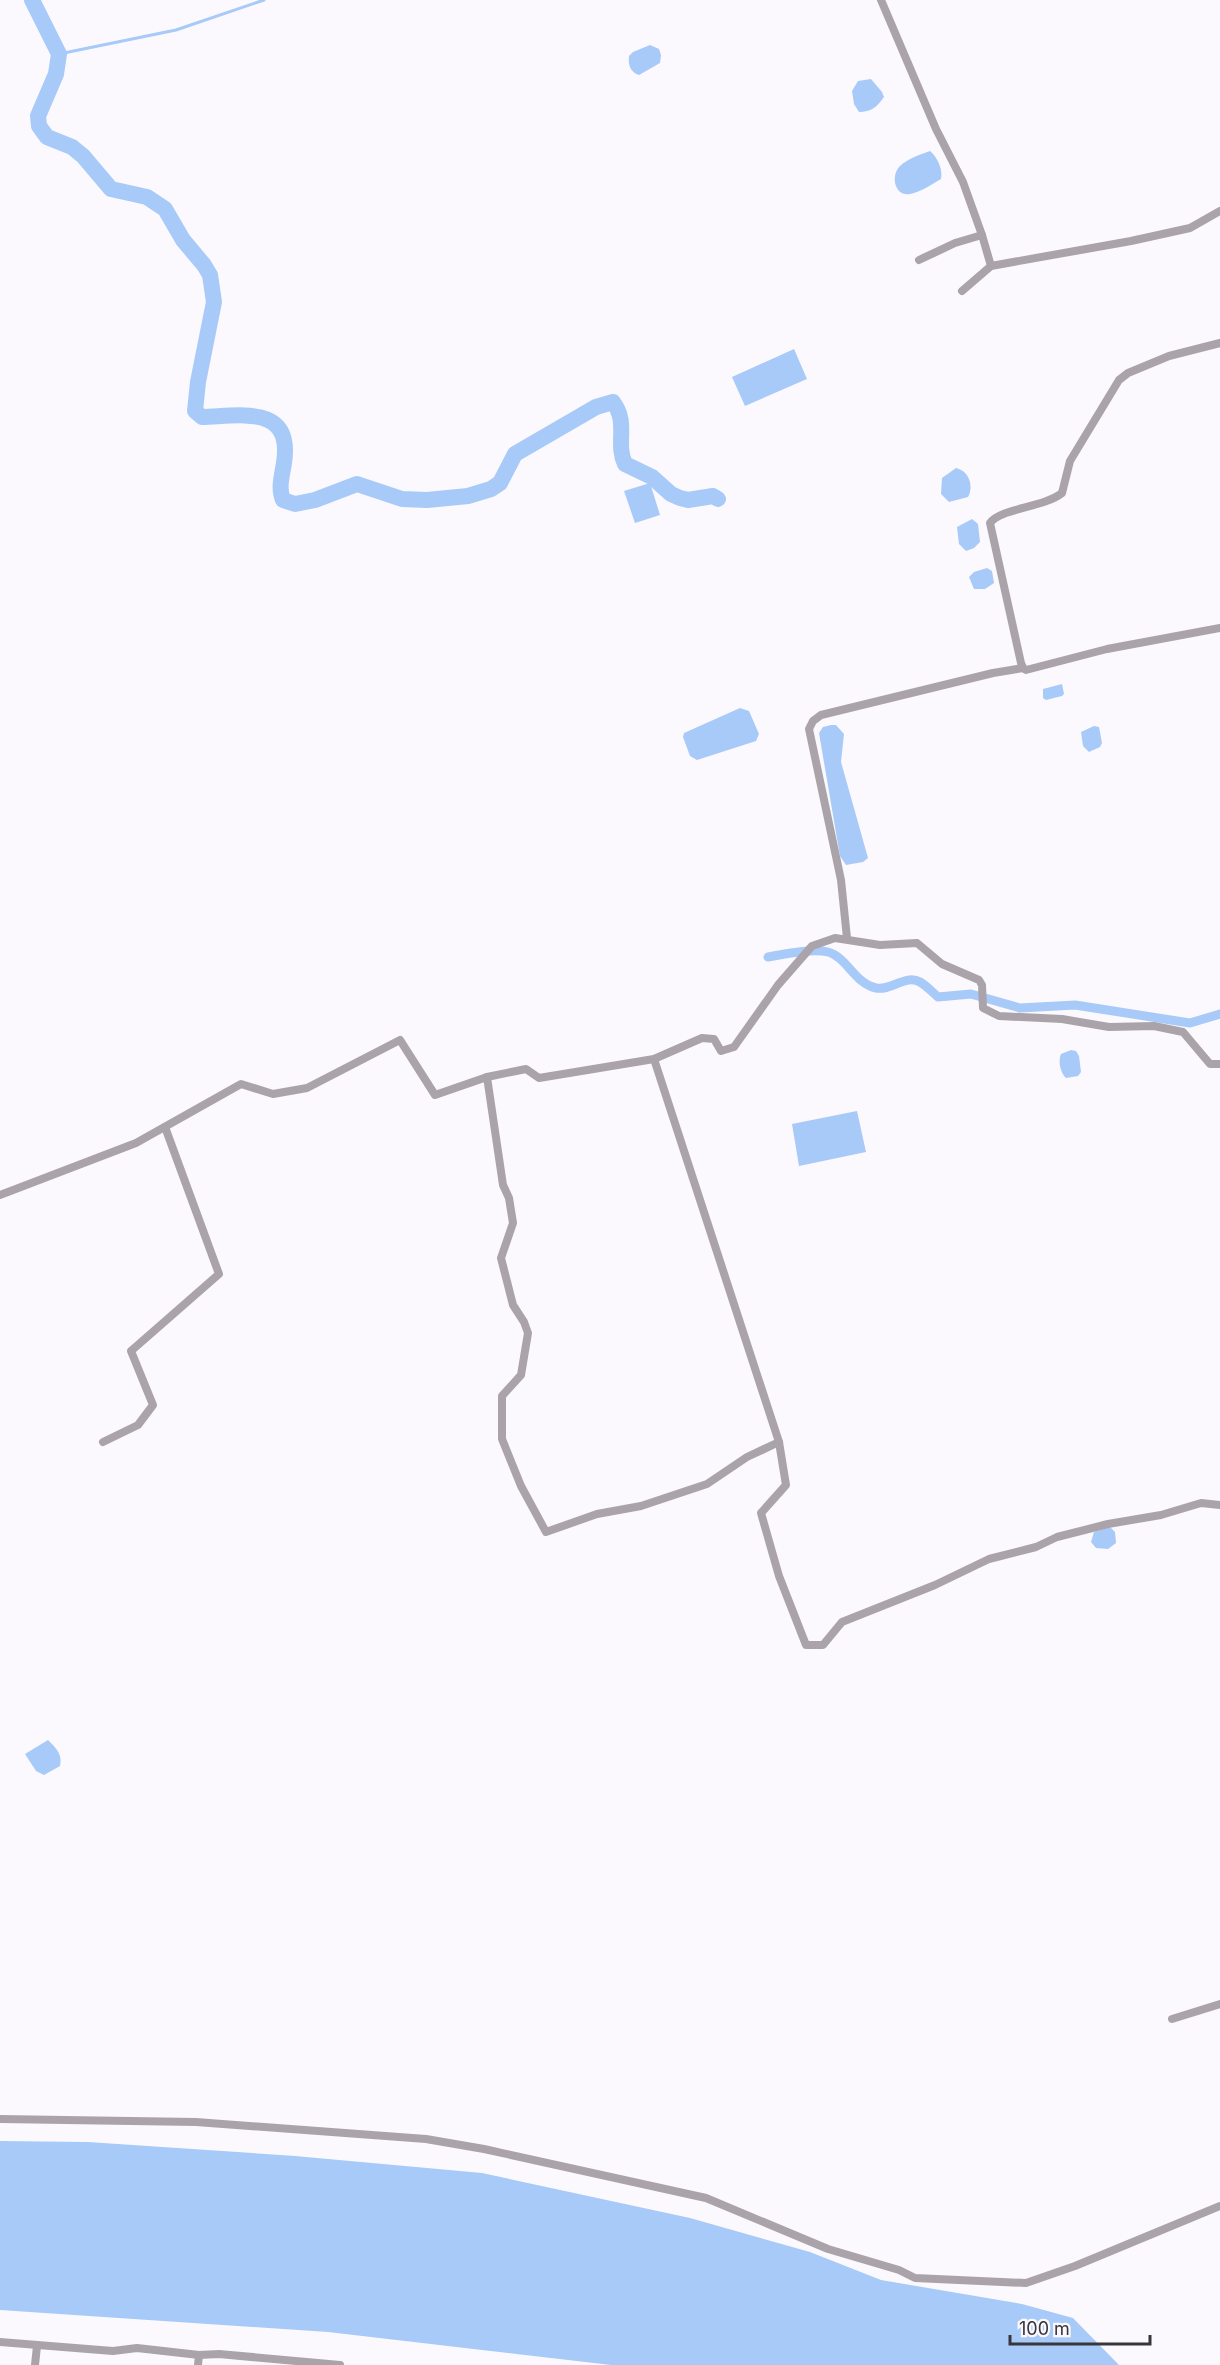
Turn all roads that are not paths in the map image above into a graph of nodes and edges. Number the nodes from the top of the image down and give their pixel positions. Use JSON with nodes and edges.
{"nodes":[{"id":1,"x":881,"y":0,"type":"edge"},
{"id":2,"x":1220,"y":211,"type":"edge"},
{"id":3,"x":982,"y":235,"type":"junction"},
{"id":4,"x":919,"y":260,"type":"dead end"},
{"id":5,"x":992,"y":266,"type":"junction"},
{"id":6,"x":962,"y":291,"type":"dead end"},
{"id":7,"x":1220,"y":343,"type":"edge"},
{"id":8,"x":1220,"y":628,"type":"edge"},
{"id":9,"x":1023,"y":668,"type":"junction"},
{"id":10,"x":847,"y":938,"type":"junction"},
{"id":11,"x":654,"y":1059,"type":"junction"},
{"id":12,"x":1220,"y":1064,"type":"edge"},
{"id":13,"x":487,"y":1077,"type":"junction"},
{"id":14,"x":165,"y":1127,"type":"junction"},
{"id":15,"x":0,"y":1195,"type":"edge"},
{"id":16,"x":103,"y":1442,"type":"dead end"},
{"id":17,"x":779,"y":1442,"type":"junction"},
{"id":18,"x":1220,"y":1505,"type":"edge"},
{"id":19,"x":1220,"y":2004,"type":"edge"},
{"id":20,"x":1172,"y":2019,"type":"dead end"},
{"id":21,"x":0,"y":2119,"type":"edge"},
{"id":22,"x":1220,"y":2206,"type":"edge"},
{"id":23,"x":0,"y":2342,"type":"edge"},
{"id":24,"x":37,"y":2346,"type":"junction"},
{"id":25,"x":199,"y":2355,"type":"junction"},
{"id":26,"x":35,"y":2365,"type":"edge"},
{"id":27,"x":198,"y":2365,"type":"edge"},
{"id":28,"x":339,"y":2365,"type":"edge"}],
"edges":[{"from":1,"to":3,"type":"street"},
{"from":2,"to":5,"type":"street"},
{"from":3,"to":4,"type":"street"},
{"from":3,"to":5,"type":"street"},
{"from":5,"to":6,"type":"street"},
{"from":7,"to":9,"type":"street"},
{"from":8,"to":9,"type":"street"},
{"from":9,"to":10,"type":"street"},
{"from":10,"to":11,"type":"street"},
{"from":10,"to":12,"type":"street"},
{"from":11,"to":13,"type":"street"},
{"from":11,"to":17,"type":"street"},
{"from":13,"to":14,"type":"street"},
{"from":13,"to":17,"type":"street"},
{"from":14,"to":15,"type":"street"},
{"from":14,"to":16,"type":"street"},
{"from":17,"to":18,"type":"street"},
{"from":19,"to":20,"type":"street"},
{"from":21,"to":22,"type":"street"},
{"from":23,"to":24,"type":"street"},
{"from":24,"to":25,"type":"street"},
{"from":24,"to":26,"type":"street"},
{"from":25,"to":27,"type":"street"},
{"from":25,"to":28,"type":"street"}]}
